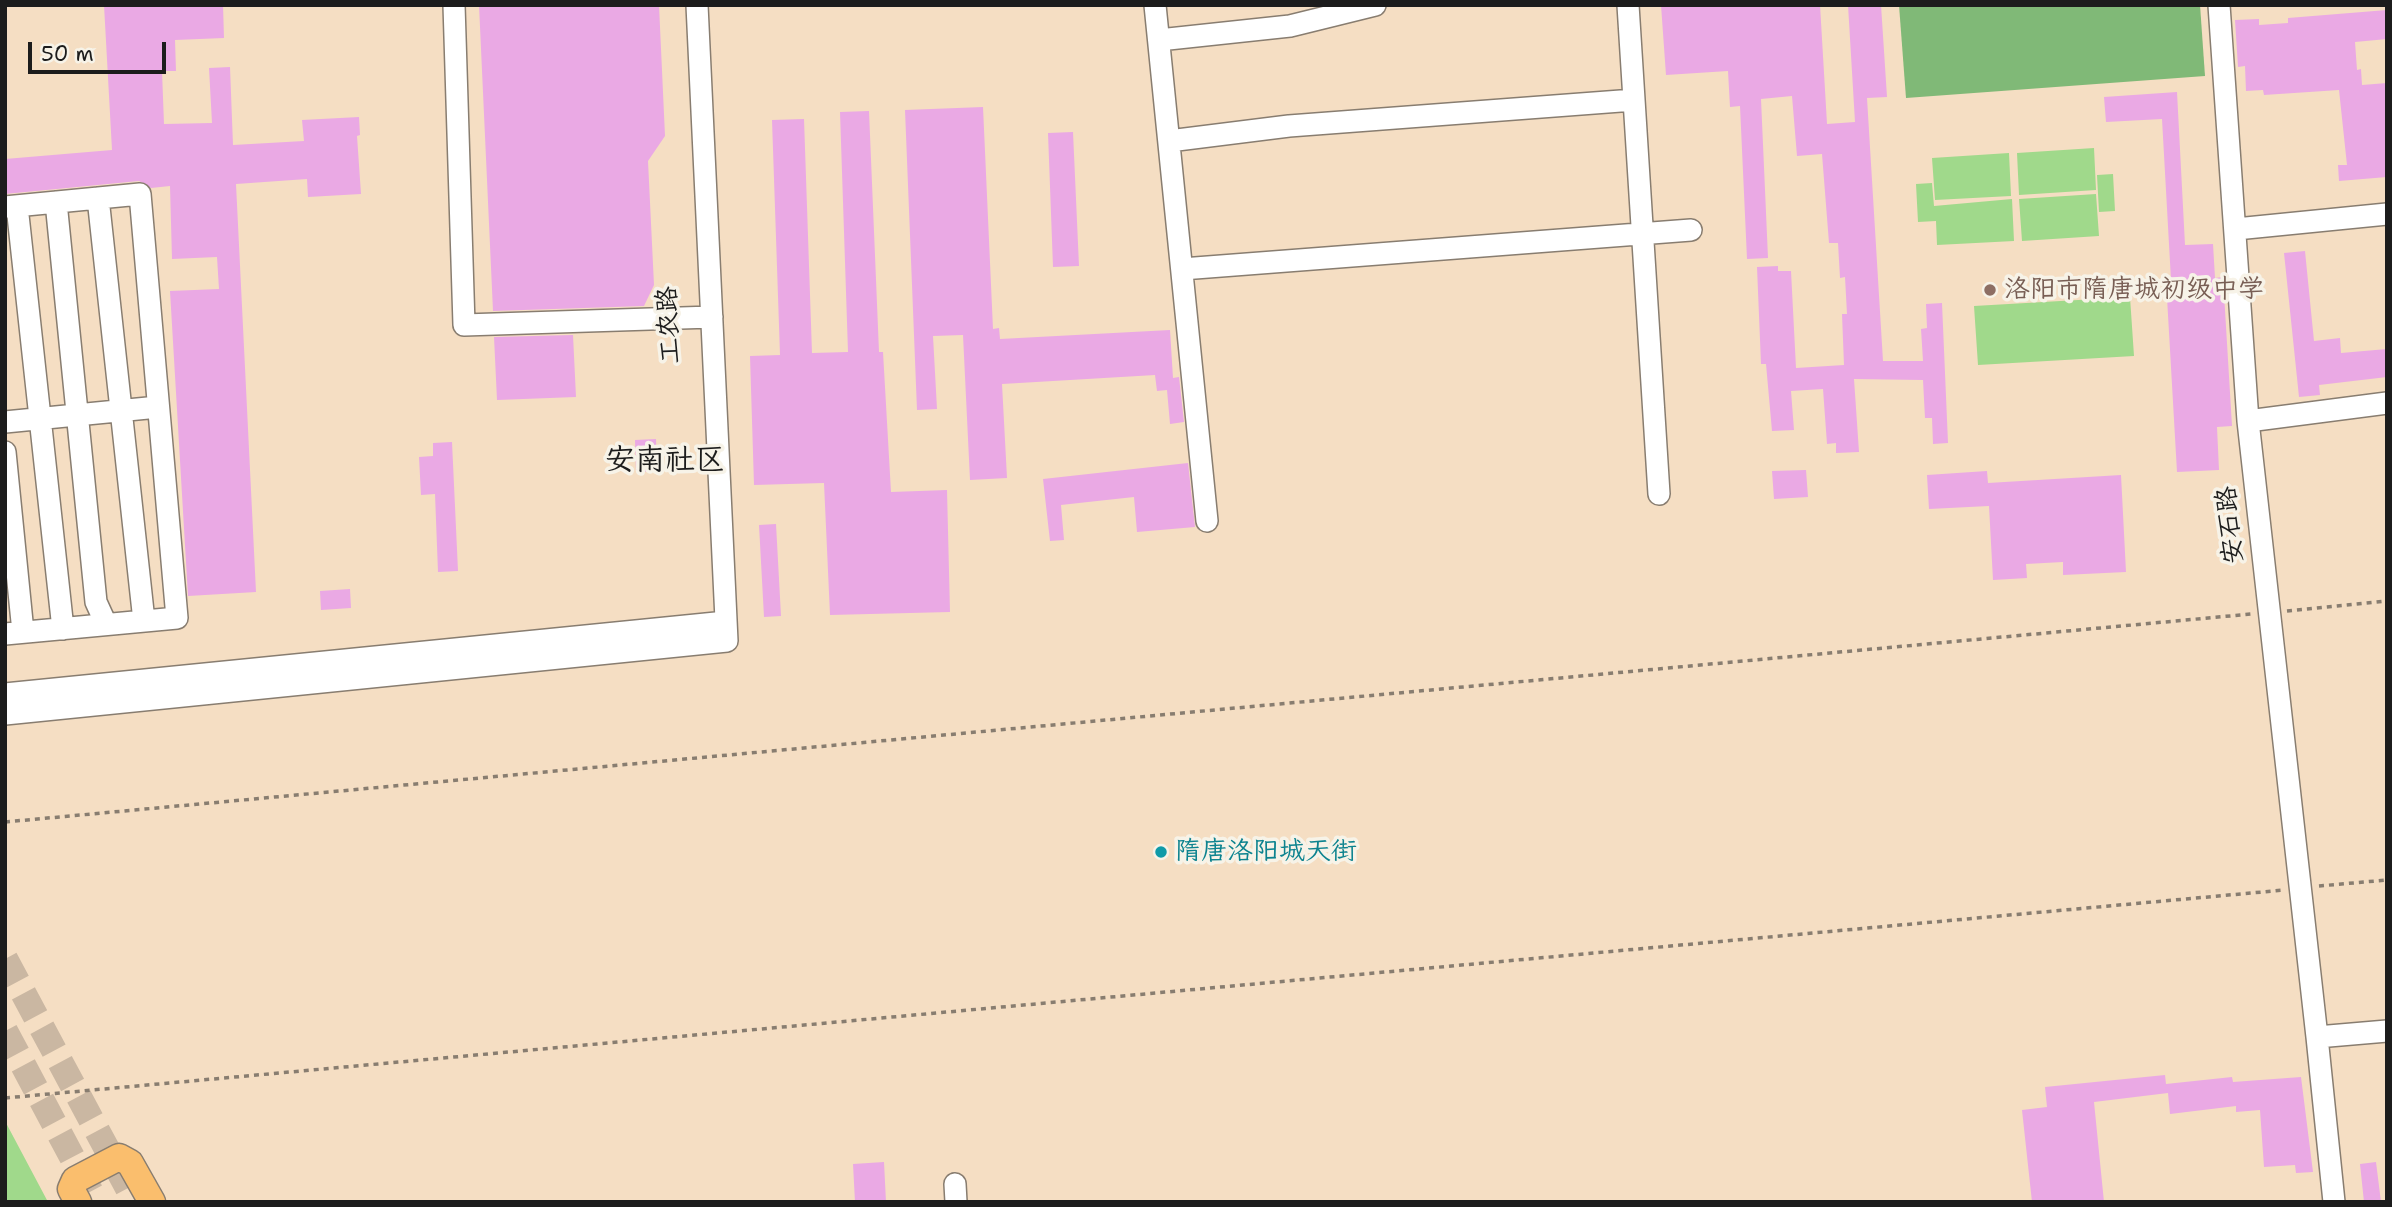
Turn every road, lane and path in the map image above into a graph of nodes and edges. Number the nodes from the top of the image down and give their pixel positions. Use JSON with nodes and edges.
{"nodes":[{"id":1,"x":454,"y":5,"type":"edge"},
{"id":2,"x":683,"y":5,"type":"edge"},
{"id":3,"x":697,"y":5,"type":"edge"},
{"id":4,"x":1155,"y":5,"type":"edge"},
{"id":5,"x":1375,"y":5,"type":"edge"},
{"id":6,"x":1628,"y":5,"type":"edge"},
{"id":7,"x":2218,"y":5,"type":"edge"},
{"id":8,"x":1159,"y":40,"type":"junction"},
{"id":9,"x":1634,"y":100,"type":"junction"},
{"id":10,"x":1169,"y":141,"type":"junction"},
{"id":11,"x":97,"y":198,"type":"junction"},
{"id":12,"x":56,"y":202,"type":"junction"},
{"id":13,"x":11,"y":206,"type":"edge"},
{"id":14,"x":2387,"y":214,"type":"edge"},
{"id":15,"x":2236,"y":229,"type":"junction"},
{"id":16,"x":1691,"y":230,"type":"dead end"},
{"id":17,"x":1642,"y":234,"type":"junction"},
{"id":18,"x":1182,"y":269,"type":"junction"},
{"id":19,"x":705,"y":317,"type":"junction"},
{"id":20,"x":2387,"y":403,"type":"edge"},
{"id":21,"x":158,"y":407,"type":"junction"},
{"id":22,"x":120,"y":411,"type":"junction"},
{"id":23,"x":78,"y":415,"type":"junction"},
{"id":24,"x":40,"y":418,"type":"junction"},
{"id":25,"x":2248,"y":421,"type":"junction"},
{"id":26,"x":5,"y":422,"type":"edge"},
{"id":27,"x":5,"y":452,"type":"edge"},
{"id":28,"x":1659,"y":494,"type":"dead end"},
{"id":29,"x":1207,"y":521,"type":"dead end"},
{"id":30,"x":2387,"y":601,"type":"edge"},
{"id":31,"x":2268,"y":612,"type":"junction"},
{"id":32,"x":144,"y":621,"type":"junction"},
{"id":33,"x":106,"y":624,"type":"junction"},
{"id":34,"x":63,"y":628,"type":"junction"},
{"id":35,"x":720,"y":632,"type":"junction"},
{"id":36,"x":14,"y":633,"type":"edge"},
{"id":37,"x":5,"y":694,"type":"edge"},
{"id":38,"x":5,"y":714,"type":"edge"},
{"id":39,"x":5,"y":822,"type":"edge"},
{"id":40,"x":2387,"y":880,"type":"edge"},
{"id":41,"x":2299,"y":888,"type":"junction"},
{"id":42,"x":2387,"y":1031,"type":"edge"},
{"id":43,"x":2317,"y":1037,"type":"junction"},
{"id":44,"x":5,"y":1098,"type":"edge"},
{"id":45,"x":76,"y":1198,"type":"edge"},
{"id":46,"x":139,"y":1199,"type":"edge"},
{"id":47,"x":2334,"y":1202,"type":"edge"}],
"edges":[{"from":1,"to":19,"type":"street"},
{"from":2,"to":19,"type":"street","name":"工农路"},
{"from":3,"to":19,"type":"street","name":"工农路"},
{"from":4,"to":8,"type":"street"},
{"from":5,"to":8,"type":"street"},
{"from":6,"to":9,"type":"street"},
{"from":7,"to":15,"type":"street","name":"安石路"},
{"from":8,"to":10,"type":"street"},
{"from":9,"to":10,"type":"street"},
{"from":9,"to":17,"type":"street"},
{"from":10,"to":18,"type":"street"},
{"from":11,"to":12,"type":"street"},
{"from":11,"to":21,"type":"street"},
{"from":11,"to":22,"type":"street"},
{"from":12,"to":13,"type":"street"},
{"from":12,"to":23,"type":"street"},
{"from":13,"to":24,"type":"street"},
{"from":14,"to":15,"type":"street"},
{"from":15,"to":25,"type":"street","name":"安石路"},
{"from":16,"to":17,"type":"street"},
{"from":17,"to":18,"type":"street"},
{"from":17,"to":28,"type":"street"},
{"from":18,"to":29,"type":"street"},
{"from":19,"to":35,"type":"street","name":"工农路"},
{"from":20,"to":25,"type":"street"},
{"from":21,"to":22,"type":"street"},
{"from":21,"to":32,"type":"street"},
{"from":22,"to":23,"type":"street"},
{"from":22,"to":32,"type":"street"},
{"from":23,"to":24,"type":"street"},
{"from":23,"to":33,"type":"street"},
{"from":24,"to":26,"type":"street"},
{"from":24,"to":34,"type":"street"},
{"from":25,"to":31,"type":"street","name":"安石路"},
{"from":27,"to":36,"type":"street"},
{"from":30,"to":31,"type":"path"},
{"from":31,"to":39,"type":"path"},
{"from":31,"to":41,"type":"street","name":"安石路"},
{"from":32,"to":33,"type":"street"},
{"from":33,"to":34,"type":"street"},
{"from":34,"to":36,"type":"street"},
{"from":35,"to":37,"type":"street"},
{"from":35,"to":38,"type":"street"},
{"from":40,"to":41,"type":"path"},
{"from":41,"to":43,"type":"street","name":"安石路"},
{"from":41,"to":44,"type":"path"},
{"from":42,"to":43,"type":"street"},
{"from":43,"to":47,"type":"street","name":"安石路"},
{"from":45,"to":46,"type":"main road"}]}
